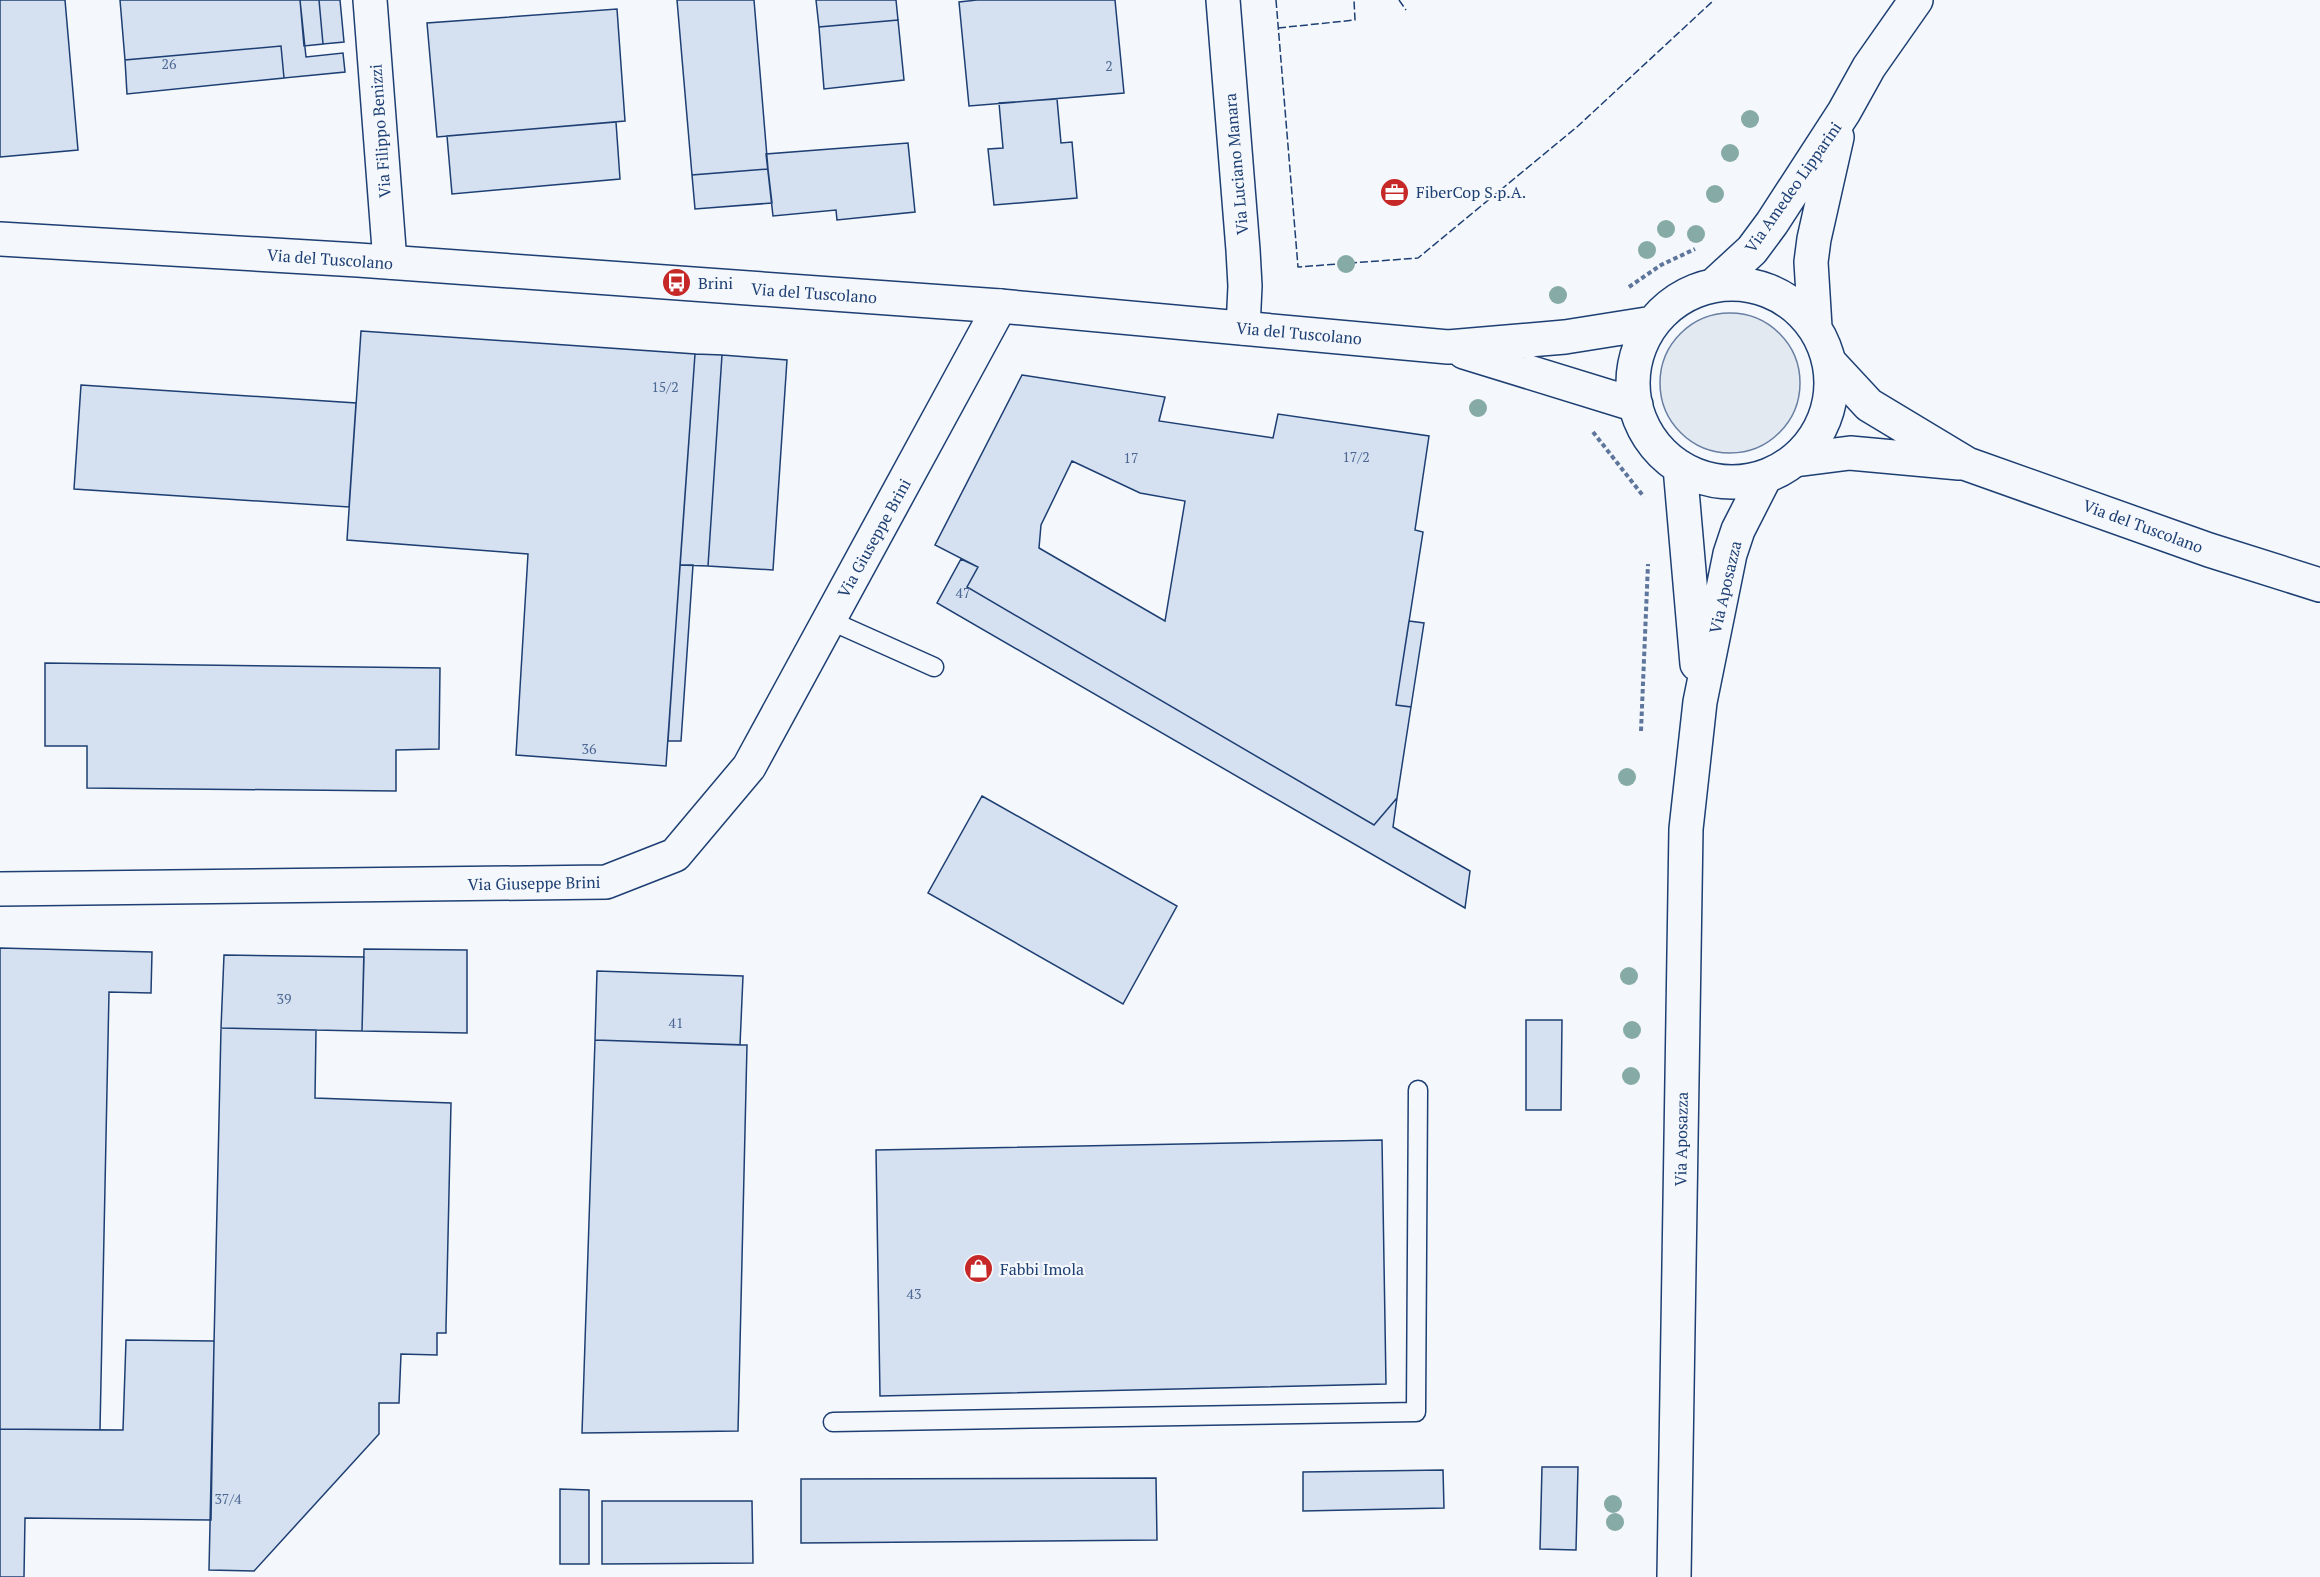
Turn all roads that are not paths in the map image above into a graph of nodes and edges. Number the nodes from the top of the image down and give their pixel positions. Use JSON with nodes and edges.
{"nodes":[{"id":1,"x":370,"y":0,"type":"edge"},
{"id":2,"x":1223,"y":0,"type":"edge"},
{"id":3,"x":1916,"y":0,"type":"edge"},
{"id":4,"x":1844,"y":112,"type":"junction"},
{"id":5,"x":0,"y":239,"type":"edge"},
{"id":6,"x":390,"y":262,"type":"junction"},
{"id":7,"x":1714,"y":285,"type":"junction"},
{"id":8,"x":1000,"y":306,"type":"junction"},
{"id":9,"x":1653,"y":323,"type":"junction"},
{"id":10,"x":1815,"y":327,"type":"junction"},
{"id":11,"x":1243,"y":328,"type":"junction"},
{"id":12,"x":1448,"y":347,"type":"junction"},
{"id":13,"x":1830,"y":363,"type":"junction"},
{"id":14,"x":1636,"y":405,"type":"junction"},
{"id":15,"x":1795,"y":460,"type":"junction"},
{"id":16,"x":1967,"y":464,"type":"junction"},
{"id":17,"x":1680,"y":467,"type":"junction"},
{"id":18,"x":1765,"y":477,"type":"junction"},
{"id":19,"x":2320,"y":585,"type":"edge"},
{"id":20,"x":829,"y":620,"type":"junction"},
{"id":21,"x":934,"y":667,"type":"dead end"},
{"id":22,"x":1700,"y":702,"type":"junction"},
{"id":23,"x":0,"y":888,"type":"edge"},
{"id":24,"x":1418,"y":1090,"type":"dead end"},
{"id":25,"x":833,"y":1422,"type":"dead end"},
{"id":26,"x":1674,"y":1577,"type":"edge"}],
"edges":[{"from":1,"to":6,"type":"street","name":"Via Filippo Benizzi"},
{"from":2,"to":11,"type":"street","name":"Via Luciano Manara"},
{"from":3,"to":4,"type":"street","name":"Via Amedeo Lipparini"},
{"from":4,"to":7,"type":"street","name":"Via Amedeo Lipparini"},
{"from":4,"to":10,"type":"street","name":"Via Amedeo Lipparini"},
{"from":5,"to":6,"type":"street","name":"Via del Tuscolano"},
{"from":6,"to":8,"type":"street","name":"Via del Tuscolano"},
{"from":7,"to":9,"type":"street"},
{"from":7,"to":10,"type":"street"},
{"from":8,"to":11,"type":"street","name":"Via del Tuscolano"},
{"from":8,"to":20,"type":"street","name":"Via Giuseppe Brini"},
{"from":9,"to":12,"type":"street"},
{"from":9,"to":14,"type":"street"},
{"from":10,"to":13,"type":"street"},
{"from":11,"to":12,"type":"street","name":"Via del Tuscolano"},
{"from":12,"to":14,"type":"street"},
{"from":13,"to":15,"type":"street"},
{"from":13,"to":16,"type":"street","name":"Via del Tuscolano"},
{"from":14,"to":17,"type":"street"},
{"from":15,"to":16,"type":"street","name":"Via del Tuscolano"},
{"from":15,"to":18,"type":"street"},
{"from":16,"to":19,"type":"street","name":"Via del Tuscolano"},
{"from":17,"to":18,"type":"street"},
{"from":17,"to":22,"type":"street","name":"Via Aposazza"},
{"from":18,"to":22,"type":"street","name":"Via Aposazza"},
{"from":20,"to":21,"type":"lane"},
{"from":20,"to":23,"type":"street","name":"Via Giuseppe Brini"},
{"from":22,"to":26,"type":"street","name":"Via Aposazza"},
{"from":24,"to":25,"type":"lane"}]}
